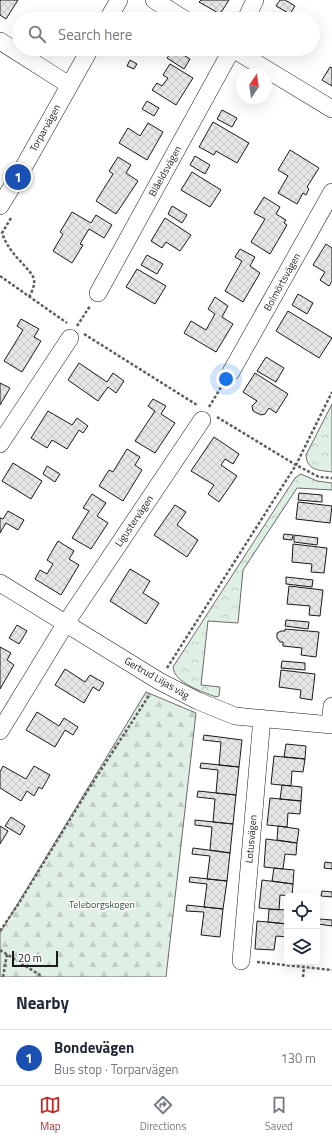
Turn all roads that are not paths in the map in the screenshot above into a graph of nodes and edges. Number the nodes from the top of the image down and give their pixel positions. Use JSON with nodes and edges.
{"nodes":[{"id":1,"x":118,"y":0,"type":"edge"},
{"id":2,"x":154,"y":0,"type":"edge"},
{"id":3,"x":255,"y":0,"type":"edge"},
{"id":4,"x":112,"y":12,"type":"edge"},
{"id":5,"x":173,"y":12,"type":"edge"},
{"id":6,"x":249,"y":12,"type":"edge"},
{"id":7,"x":0,"y":41,"type":"edge"},
{"id":8,"x":12,"y":49,"type":"edge"},
{"id":9,"x":24,"y":56,"type":"edge"},
{"id":10,"x":86,"y":56,"type":"edge"},
{"id":11,"x":228,"y":56,"type":"edge"},
{"id":12,"x":244,"y":56,"type":"edge"},
{"id":13,"x":70,"y":85,"type":"junction"},
{"id":14,"x":332,"y":109,"type":"edge"},
{"id":15,"x":332,"y":192,"type":"edge"},
{"id":16,"x":6,"y":210,"type":"edge"},
{"id":17,"x":98,"y":293,"type":"road end"},
{"id":18,"x":73,"y":333,"type":"road end"},
{"id":19,"x":231,"y":372,"type":"road end"},
{"id":20,"x":204,"y":415,"type":"road end"},
{"id":21,"x":0,"y":444,"type":"edge"},
{"id":22,"x":0,"y":582,"type":"edge"},
{"id":23,"x":66,"y":623,"type":"junction"},
{"id":24,"x":332,"y":706,"type":"edge"},
{"id":25,"x":262,"y":718,"type":"junction"},
{"id":26,"x":331,"y":725,"type":"edge"},
{"id":27,"x":0,"y":731,"type":"edge"},
{"id":28,"x":241,"y":961,"type":"road end"}],
"edges":[{"from":1,"to":4,"type":"street"},
{"from":2,"to":5,"type":"street"},
{"from":3,"to":6,"type":"street"},
{"from":7,"to":8,"type":"street"},
{"from":9,"to":13,"type":"street"},
{"from":10,"to":13,"type":"street","name":"Torparvägen"},
{"from":11,"to":17,"type":"street","name":"Blåeldsvägen"},
{"from":12,"to":14,"type":"street"},
{"from":13,"to":16,"type":"street","name":"Torparvägen"},
{"from":15,"to":19,"type":"street","name":"Bolmörtsvägen"},
{"from":18,"to":21,"type":"street"},
{"from":20,"to":23,"type":"street","name":"Ligustervägen"},
{"from":22,"to":23,"type":"street","name":"Gertrud Liljas väg"},
{"from":23,"to":25,"type":"street","name":"Gertrud Liljas väg"},
{"from":23,"to":27,"type":"street","name":"Ligustervägen"},
{"from":24,"to":26,"type":"street"},
{"from":25,"to":26,"type":"street","name":"Gertrud Liljas väg"},
{"from":25,"to":28,"type":"street","name":"Lotusvägen"}]}
